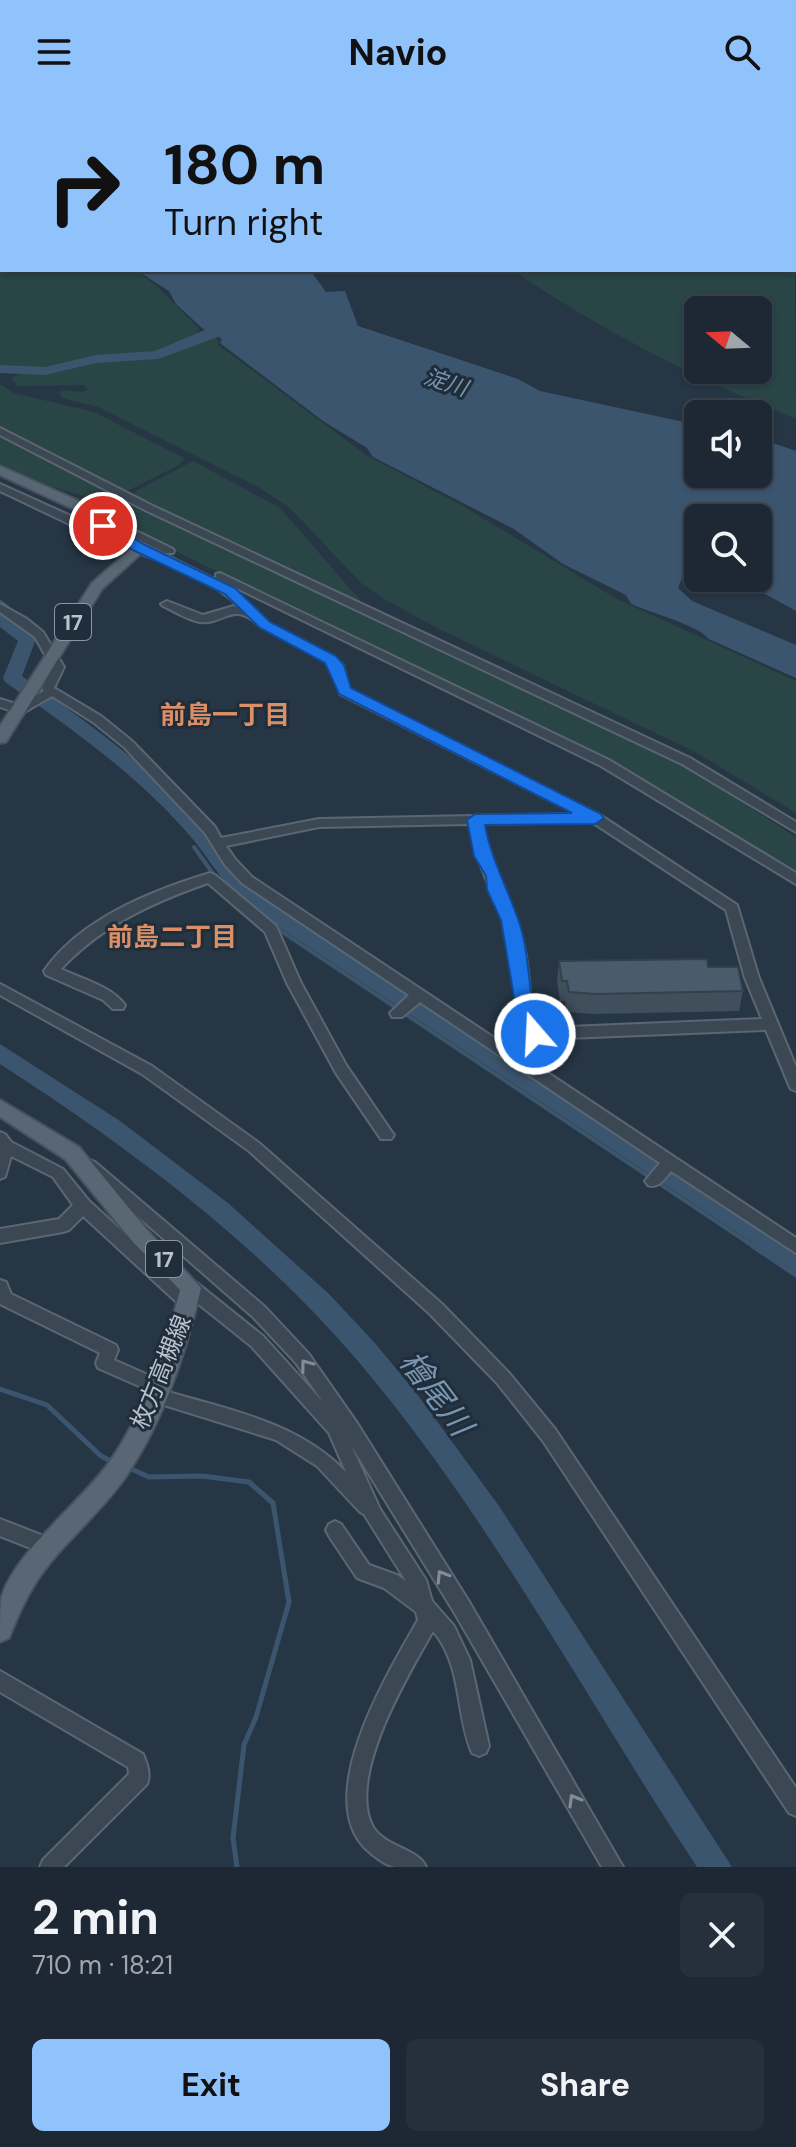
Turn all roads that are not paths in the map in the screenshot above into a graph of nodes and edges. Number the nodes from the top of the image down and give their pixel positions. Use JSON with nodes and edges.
{"nodes":[{"id":1,"x":0,"y":431,"type":"edge"},
{"id":2,"x":0,"y":470,"type":"edge"},
{"id":3,"x":0,"y":487,"type":"edge"},
{"id":4,"x":85,"y":509,"type":"junction"},
{"id":5,"x":140,"y":548,"type":"junction"},
{"id":6,"x":230,"y":591,"type":"junction"},
{"id":7,"x":273,"y":602,"type":"junction"},
{"id":8,"x":167,"y":604,"type":"dead end"},
{"id":9,"x":0,"y":607,"type":"edge"},
{"id":10,"x":257,"y":617,"type":"junction"},
{"id":11,"x":51,"y":660,"type":"junction"},
{"id":12,"x":51,"y":692,"type":"junction"},
{"id":13,"x":0,"y":703,"type":"edge"},
{"id":14,"x":22,"y":708,"type":"junction"},
{"id":15,"x":0,"y":738,"type":"edge"},
{"id":16,"x":595,"y":818,"type":"junction"},
{"id":17,"x":475,"y":820,"type":"junction"},
{"id":18,"x":796,"y":828,"type":"edge"},
{"id":19,"x":218,"y":843,"type":"junction"},
{"id":20,"x":796,"y":879,"type":"edge"},
{"id":21,"x":247,"y":880,"type":"junction"},
{"id":22,"x":226,"y":892,"type":"junction"},
{"id":23,"x":0,"y":989,"type":"edge"},
{"id":24,"x":418,"y":996,"type":"junction"},
{"id":25,"x":118,"y":1005,"type":"dead end"},
{"id":26,"x":397,"y":1013,"type":"dead end"},
{"id":27,"x":770,"y":1024,"type":"junction"},
{"id":28,"x":535,"y":1034,"type":"junction"},
{"id":29,"x":541,"y":1078,"type":"junction"},
{"id":30,"x":796,"y":1085,"type":"edge"},
{"id":31,"x":0,"y":1107,"type":"edge"},
{"id":32,"x":386,"y":1135,"type":"dead end"},
{"id":33,"x":3,"y":1142,"type":"edge"},
{"id":34,"x":72,"y":1153,"type":"junction"},
{"id":35,"x":669,"y":1163,"type":"junction"},
{"id":36,"x":0,"y":1173,"type":"edge"},
{"id":37,"x":653,"y":1181,"type":"dead end"},
{"id":38,"x":83,"y":1206,"type":"junction"},
{"id":39,"x":0,"y":1236,"type":"edge"},
{"id":40,"x":796,"y":1246,"type":"edge"},
{"id":41,"x":0,"y":1287,"type":"edge"},
{"id":42,"x":190,"y":1295,"type":"junction"},
{"id":43,"x":156,"y":1391,"type":"junction"},
{"id":44,"x":374,"y":1515,"type":"junction"},
{"id":45,"x":0,"y":1527,"type":"edge"},
{"id":46,"x":335,"y":1530,"type":"dead end"},
{"id":47,"x":48,"y":1546,"type":"junction"},
{"id":48,"x":425,"y":1607,"type":"junction"},
{"id":49,"x":0,"y":1630,"type":"edge"},
{"id":50,"x":0,"y":1681,"type":"edge"},
{"id":51,"x":479,"y":1746,"type":"dead end"},
{"id":52,"x":796,"y":1806,"type":"edge"},
{"id":53,"x":50,"y":1867,"type":"edge"},
{"id":54,"x":416,"y":1867,"type":"edge"},
{"id":55,"x":613,"y":1867,"type":"edge"}],
"edges":[{"from":1,"to":18,"type":"street"},
{"from":2,"to":4,"type":"main road"},
{"from":3,"to":5,"type":"street"},
{"from":4,"to":5,"type":"main road"},
{"from":4,"to":7,"type":"street"},
{"from":5,"to":6,"type":"street"},
{"from":5,"to":11,"type":"main road","number":"17"},
{"from":6,"to":7,"type":"street"},
{"from":6,"to":10,"type":"street"},
{"from":7,"to":20,"type":"street"},
{"from":8,"to":10,"type":"street"},
{"from":9,"to":11,"type":"street"},
{"from":10,"to":16,"type":"street"},
{"from":11,"to":12,"type":"street"},
{"from":11,"to":14,"type":"main road","number":"17"},
{"from":12,"to":14,"type":"street"},
{"from":12,"to":19,"type":"street"},
{"from":13,"to":14,"type":"street"},
{"from":14,"to":15,"type":"main road","number":"17"},
{"from":16,"to":17,"type":"street"},
{"from":16,"to":27,"type":"street"},
{"from":17,"to":19,"type":"street"},
{"from":17,"to":28,"type":"street"},
{"from":19,"to":21,"type":"street"},
{"from":21,"to":22,"type":"street"},
{"from":21,"to":24,"type":"street"},
{"from":22,"to":25,"type":"street"},
{"from":22,"to":32,"type":"street"},
{"from":23,"to":52,"type":"street"},
{"from":24,"to":26,"type":"street"},
{"from":24,"to":29,"type":"street"},
{"from":27,"to":28,"type":"street"},
{"from":27,"to":30,"type":"street"},
{"from":28,"to":29,"type":"street"},
{"from":29,"to":35,"type":"street"},
{"from":31,"to":34,"type":"main road","name":"枚方高槻線","number":"17"},
{"from":33,"to":36,"type":"street"},
{"from":33,"to":38,"type":"street"},
{"from":34,"to":42,"type":"main road","name":"枚方高槻線","number":"17"},
{"from":55,"to":34,"type":"street","one_way":true},
{"from":35,"to":37,"type":"street"},
{"from":35,"to":40,"type":"street"},
{"from":38,"to":39,"type":"street"},
{"from":38,"to":42,"type":"street"},
{"from":41,"to":43,"type":"street"},
{"from":42,"to":43,"type":"main road","name":"枚方高槻線","number":"17"},
{"from":42,"to":44,"type":"street"},
{"from":43,"to":44,"type":"street"},
{"from":43,"to":47,"type":"main road","name":"枚方高槻線","number":"17"},
{"from":44,"to":48,"type":"street"},
{"from":45,"to":47,"type":"street"},
{"from":46,"to":48,"type":"street"},
{"from":47,"to":49,"type":"main road","name":"枚方高槻線","number":"17"},
{"from":48,"to":51,"type":"street"},
{"from":48,"to":54,"type":"street"},
{"from":50,"to":53,"type":"street"}]}
